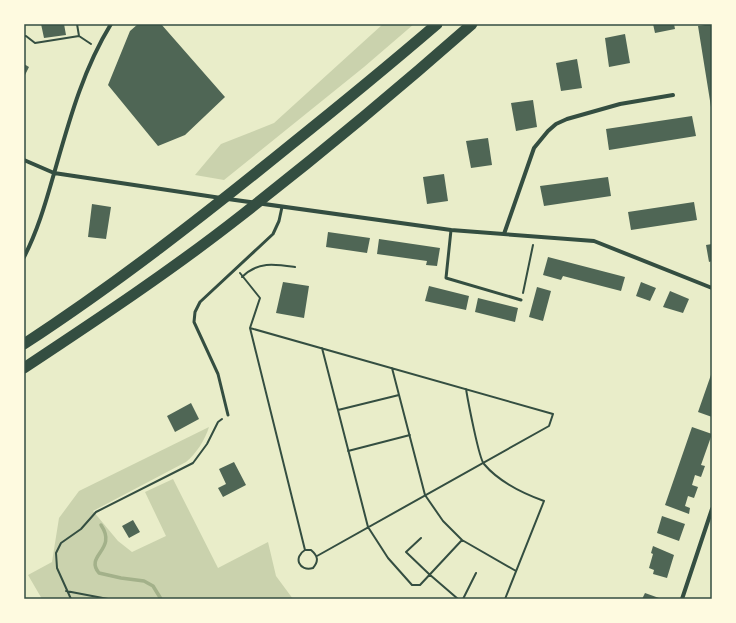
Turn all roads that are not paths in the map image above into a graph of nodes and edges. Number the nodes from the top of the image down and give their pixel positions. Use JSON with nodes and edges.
{"nodes":[{"id":1,"x":111,"y":24,"type":"edge"},
{"id":2,"x":437,"y":24,"type":"edge"},
{"id":3,"x":472,"y":24,"type":"edge"},
{"id":4,"x":673,"y":95,"type":"dead end"},
{"id":5,"x":24,"y":160,"type":"edge"},
{"id":6,"x":54,"y":173,"type":"junction"},
{"id":7,"x":282,"y":207,"type":"junction"},
{"id":8,"x":451,"y":230,"type":"junction"},
{"id":9,"x":504,"y":234,"type":"junction"},
{"id":10,"x":24,"y":257,"type":"edge"},
{"id":11,"x":712,"y":288,"type":"edge"},
{"id":12,"x":521,"y":300,"type":"road end"},
{"id":13,"x":24,"y":344,"type":"edge"},
{"id":14,"x":24,"y":368,"type":"edge"},
{"id":15,"x":228,"y":415,"type":"road end"},
{"id":16,"x":712,"y":509,"type":"edge"},
{"id":17,"x":682,"y":599,"type":"edge"}],
"edges":[{"from":1,"to":6,"type":"street"},
{"from":2,"to":13,"type":"highway"},
{"from":3,"to":14,"type":"highway"},
{"from":4,"to":9,"type":"street"},
{"from":5,"to":6,"type":"street"},
{"from":6,"to":7,"type":"street"},
{"from":6,"to":10,"type":"street"},
{"from":7,"to":8,"type":"street"},
{"from":7,"to":15,"type":"lane"},
{"from":8,"to":9,"type":"street"},
{"from":8,"to":12,"type":"lane"},
{"from":9,"to":11,"type":"street"},
{"from":16,"to":17,"type":"street"}]}
